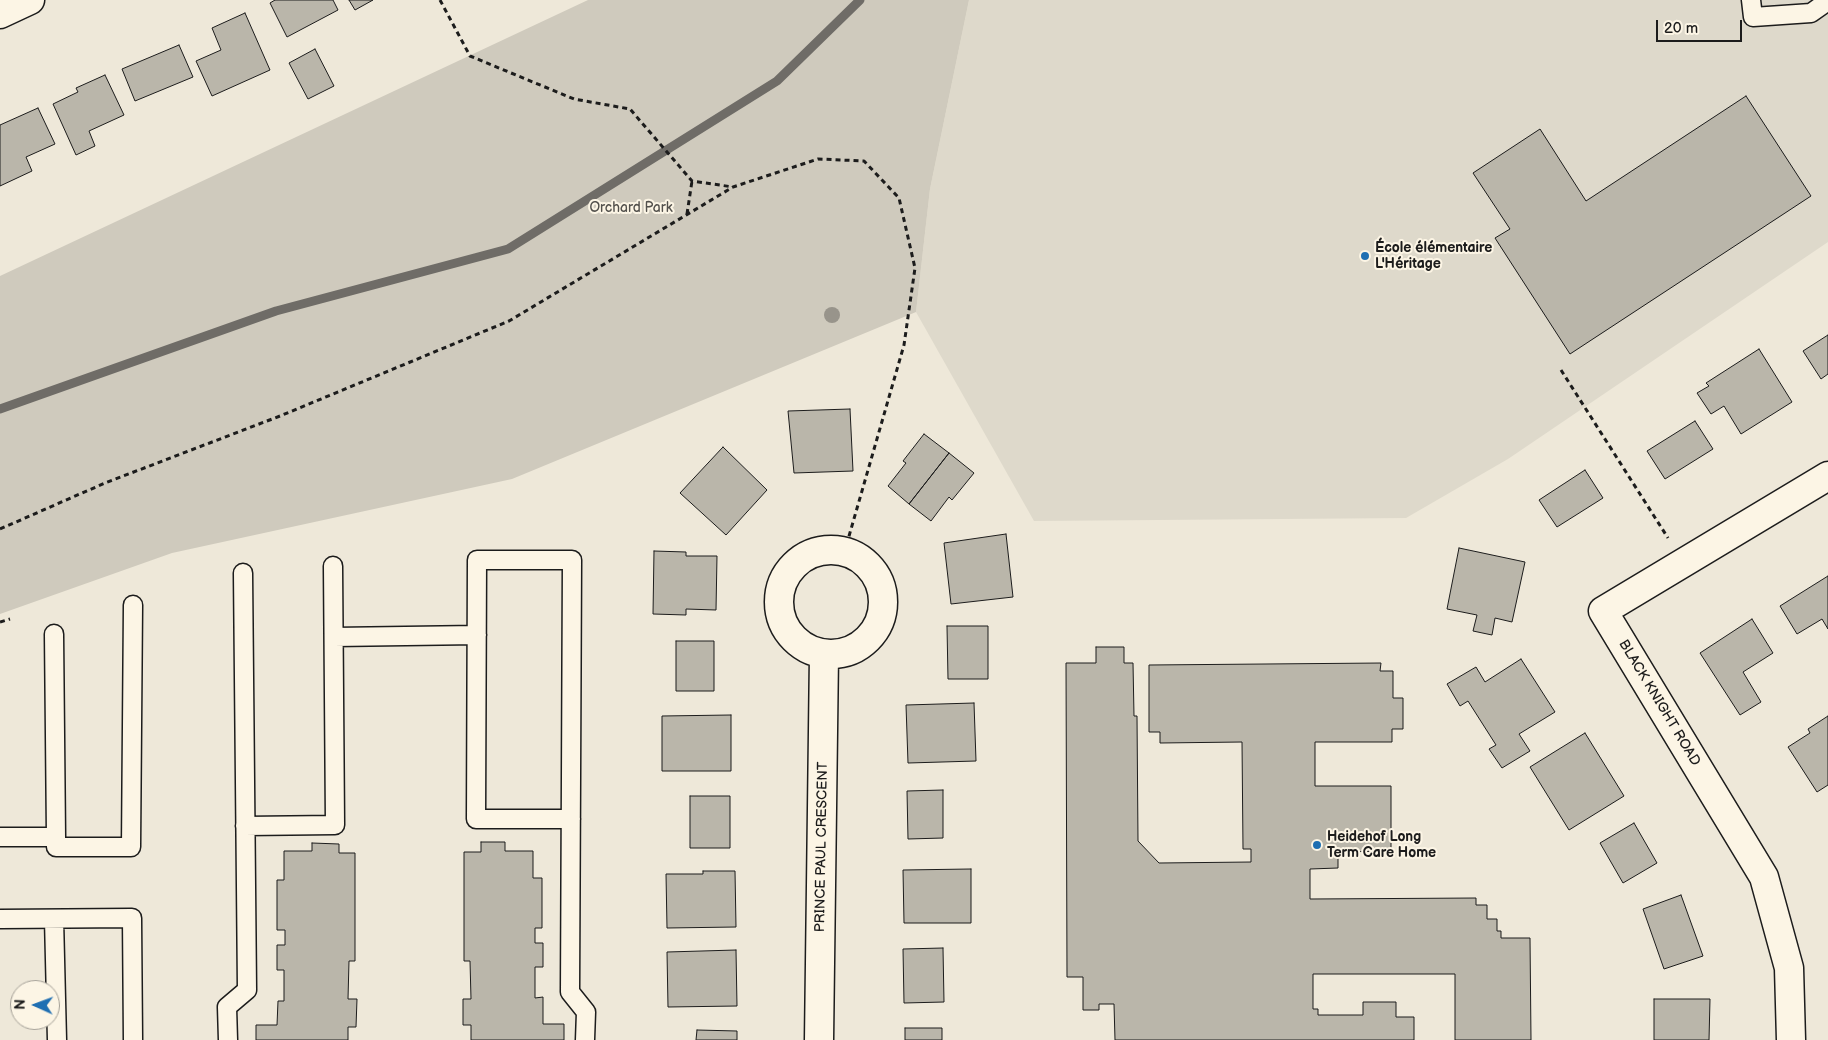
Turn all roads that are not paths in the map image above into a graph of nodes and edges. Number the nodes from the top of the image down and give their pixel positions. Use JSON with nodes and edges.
{"nodes":[{"id":1,"x":30,"y":0,"type":"edge"},
{"id":2,"x":1751,"y":0,"type":"edge"},
{"id":3,"x":1828,"y":1,"type":"edge"},
{"id":4,"x":0,"y":14,"type":"edge"},
{"id":5,"x":1828,"y":476,"type":"edge"},
{"id":6,"x":334,"y":566,"type":"dead end"},
{"id":7,"x":243,"y":573,"type":"dead end"},
{"id":8,"x":133,"y":606,"type":"dead end"},
{"id":9,"x":54,"y":634,"type":"dead end"},
{"id":10,"x":477,"y":635,"type":"junction"},
{"id":11,"x":334,"y":636,"type":"junction"},
{"id":12,"x":824,"y":654,"type":"junction"},
{"id":13,"x":571,"y":819,"type":"junction"},
{"id":14,"x":245,"y":826,"type":"junction"},
{"id":15,"x":0,"y":837,"type":"edge"},
{"id":16,"x":56,"y":837,"type":"junction"},
{"id":17,"x":0,"y":919,"type":"edge"},
{"id":18,"x":54,"y":919,"type":"junction"},
{"id":19,"x":57,"y":1040,"type":"edge"},
{"id":20,"x":133,"y":1040,"type":"edge"},
{"id":21,"x":228,"y":1040,"type":"edge"},
{"id":22,"x":585,"y":1040,"type":"edge"},
{"id":23,"x":819,"y":1040,"type":"edge"},
{"id":24,"x":1790,"y":1040,"type":"edge"}],
"edges":[{"from":1,"to":4,"type":"street"},
{"from":2,"to":3,"type":"lane"},
{"from":5,"to":24,"type":"street","name":"BLACK KNIGHT ROAD"},
{"from":6,"to":11,"type":"lane"},
{"from":7,"to":14,"type":"lane"},
{"from":8,"to":16,"type":"lane"},
{"from":9,"to":16,"type":"lane"},
{"from":10,"to":11,"type":"lane"},
{"from":10,"to":13,"type":"lane"},
{"from":10,"to":13,"type":"lane"},
{"from":11,"to":14,"type":"lane"},
{"from":12,"to":12,"type":"street"},
{"from":12,"to":23,"type":"street","name":"PRINCE PAUL CRESCENT"},
{"from":13,"to":22,"type":"lane"},
{"from":14,"to":21,"type":"lane"},
{"from":15,"to":16,"type":"lane"},
{"from":17,"to":18,"type":"lane"},
{"from":18,"to":19,"type":"lane"},
{"from":18,"to":20,"type":"lane"}]}
